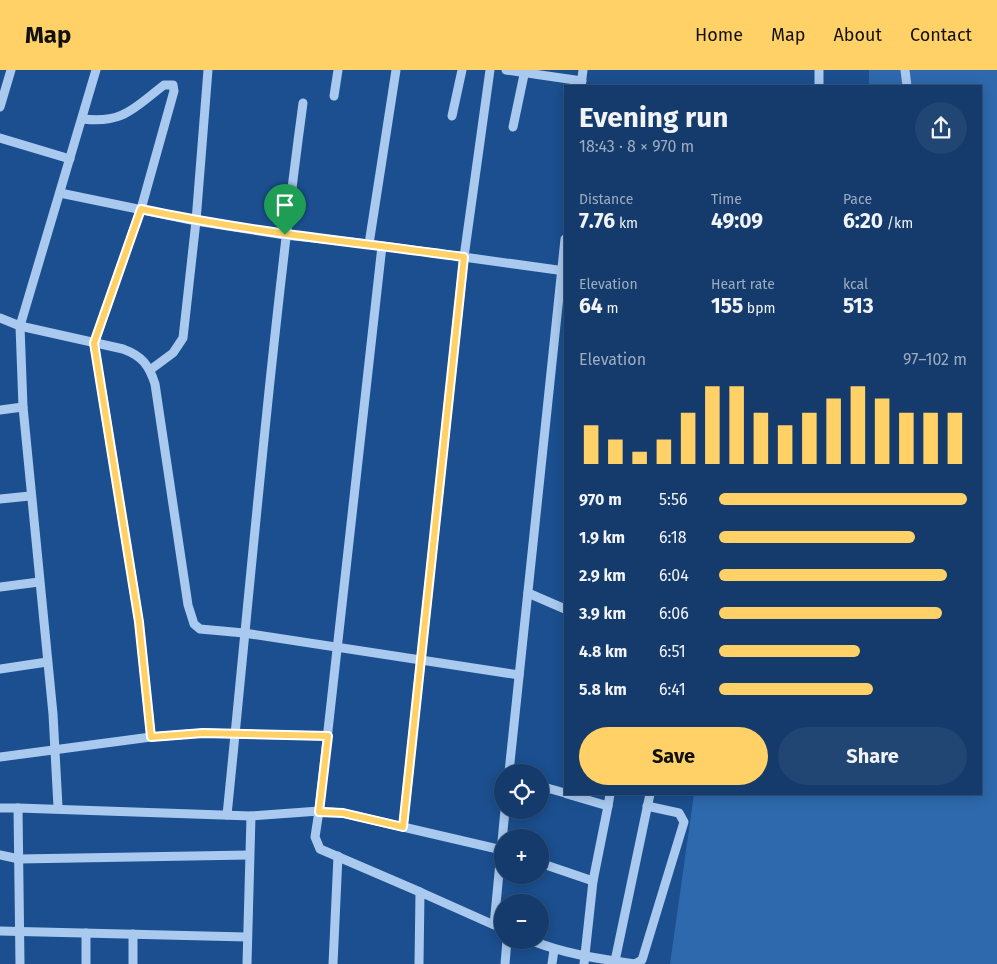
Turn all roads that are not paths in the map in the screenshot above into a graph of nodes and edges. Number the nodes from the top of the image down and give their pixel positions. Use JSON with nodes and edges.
{"nodes":[{"id":1,"x":11,"y":70,"type":"edge"},
{"id":2,"x":96,"y":70,"type":"edge"},
{"id":3,"x":208,"y":70,"type":"edge"},
{"id":4,"x":338,"y":70,"type":"edge"},
{"id":5,"x":396,"y":70,"type":"edge"},
{"id":6,"x":462,"y":70,"type":"edge"},
{"id":7,"x":490,"y":70,"type":"edge"},
{"id":8,"x":506,"y":70,"type":"edge"},
{"id":9,"x":583,"y":70,"type":"edge"},
{"id":10,"x":819,"y":70,"type":"edge"},
{"id":11,"x":905,"y":70,"type":"edge"},
{"id":12,"x":525,"y":71,"type":"edge"},
{"id":13,"x":582,"y":84,"type":"edge"},
{"id":14,"x":819,"y":85,"type":"edge"},
{"id":15,"x":907,"y":85,"type":"edge"},
{"id":16,"x":334,"y":96,"type":"dead end"},
{"id":17,"x":303,"y":103,"type":"dead end"},
{"id":18,"x":0,"y":108,"type":"edge"},
{"id":19,"x":452,"y":116,"type":"dead end"},
{"id":20,"x":83,"y":118,"type":"junction"},
{"id":21,"x":513,"y":127,"type":"dead end"},
{"id":22,"x":0,"y":138,"type":"edge"},
{"id":23,"x":70,"y":159,"type":"junction"},
{"id":24,"x":60,"y":193,"type":"junction"},
{"id":25,"x":141,"y":209,"type":"junction"},
{"id":26,"x":196,"y":220,"type":"junction"},
{"id":27,"x":285,"y":235,"type":"junction"},
{"id":28,"x":369,"y":244,"type":"junction"},
{"id":29,"x":382,"y":246,"type":"junction"},
{"id":30,"x":564,"y":255,"type":"edge"},
{"id":31,"x":464,"y":257,"type":"junction"},
{"id":32,"x":563,"y":271,"type":"edge"},
{"id":33,"x":0,"y":318,"type":"edge"},
{"id":34,"x":20,"y":326,"type":"junction"},
{"id":35,"x":94,"y":343,"type":"junction"},
{"id":36,"x":150,"y":370,"type":"junction"},
{"id":37,"x":23,"y":407,"type":"junction"},
{"id":38,"x":0,"y":410,"type":"edge"},
{"id":39,"x":30,"y":496,"type":"junction"},
{"id":40,"x":0,"y":499,"type":"edge"},
{"id":41,"x":39,"y":582,"type":"junction"},
{"id":42,"x":0,"y":587,"type":"edge"},
{"id":43,"x":528,"y":593,"type":"junction"},
{"id":44,"x":564,"y":609,"type":"edge"},
{"id":45,"x":244,"y":633,"type":"junction"},
{"id":46,"x":336,"y":647,"type":"junction"},
{"id":47,"x":421,"y":659,"type":"junction"},
{"id":48,"x":47,"y":662,"type":"junction"},
{"id":49,"x":0,"y":669,"type":"edge"},
{"id":50,"x":519,"y":675,"type":"junction"},
{"id":51,"x":235,"y":733,"type":"junction"},
{"id":52,"x":328,"y":736,"type":"junction"},
{"id":53,"x":151,"y":737,"type":"junction"},
{"id":54,"x":55,"y":751,"type":"junction"},
{"id":55,"x":0,"y":757,"type":"edge"},
{"id":56,"x":510,"y":764,"type":"edge"},
{"id":57,"x":549,"y":789,"type":"edge"},
{"id":58,"x":564,"y":793,"type":"edge"},
{"id":59,"x":570,"y":795,"type":"edge"},
{"id":60,"x":610,"y":795,"type":"edge"},
{"id":61,"x":650,"y":795,"type":"edge"},
{"id":62,"x":608,"y":806,"type":"junction"},
{"id":63,"x":647,"y":806,"type":"junction"},
{"id":64,"x":0,"y":808,"type":"edge"},
{"id":65,"x":18,"y":808,"type":"junction"},
{"id":66,"x":58,"y":808,"type":"junction"},
{"id":67,"x":319,"y":812,"type":"junction"},
{"id":68,"x":227,"y":815,"type":"junction"},
{"id":69,"x":251,"y":816,"type":"junction"},
{"id":70,"x":403,"y":827,"type":"junction"},
{"id":71,"x":494,"y":848,"type":"edge"},
{"id":72,"x":0,"y":855,"type":"edge"},
{"id":73,"x":249,"y":855,"type":"junction"},
{"id":74,"x":338,"y":856,"type":"junction"},
{"id":75,"x":19,"y":859,"type":"junction"},
{"id":76,"x":549,"y":866,"type":"edge"},
{"id":77,"x":593,"y":882,"type":"junction"},
{"id":78,"x":420,"y":892,"type":"junction"},
{"id":79,"x":494,"y":925,"type":"edge"},
{"id":80,"x":0,"y":931,"type":"edge"},
{"id":81,"x":19,"y":932,"type":"junction"},
{"id":82,"x":86,"y":933,"type":"junction"},
{"id":83,"x":133,"y":934,"type":"junction"},
{"id":84,"x":247,"y":937,"type":"junction"},
{"id":85,"x":549,"y":948,"type":"edge"},
{"id":86,"x":506,"y":949,"type":"edge"},
{"id":87,"x":554,"y":950,"type":"junction"},
{"id":88,"x":585,"y":960,"type":"edge"},
{"id":89,"x":614,"y":961,"type":"junction"},
{"id":90,"x":20,"y":964,"type":"edge"},
{"id":91,"x":86,"y":964,"type":"edge"},
{"id":92,"x":133,"y":964,"type":"edge"},
{"id":93,"x":247,"y":964,"type":"edge"},
{"id":94,"x":333,"y":964,"type":"edge"},
{"id":95,"x":419,"y":964,"type":"edge"},
{"id":96,"x":505,"y":964,"type":"edge"},
{"id":97,"x":552,"y":964,"type":"edge"}],
"edges":[{"from":1,"to":18,"type":"street"},
{"from":2,"to":20,"type":"street"},
{"from":3,"to":26,"type":"street"},
{"from":4,"to":16,"type":"street"},
{"from":5,"to":28,"type":"street"},
{"from":6,"to":19,"type":"street"},
{"from":7,"to":31,"type":"street"},
{"from":8,"to":12,"type":"street"},
{"from":9,"to":13,"type":"street"},
{"from":10,"to":14,"type":"street"},
{"from":11,"to":15,"type":"street"},
{"from":12,"to":13,"type":"street"},
{"from":12,"to":21,"type":"street"},
{"from":17,"to":27,"type":"street"},
{"from":20,"to":23,"type":"street"},
{"from":20,"to":25,"type":"street"},
{"from":22,"to":23,"type":"street"},
{"from":23,"to":24,"type":"street"},
{"from":24,"to":25,"type":"street"},
{"from":24,"to":34,"type":"street"},
{"from":25,"to":26,"type":"street"},
{"from":25,"to":35,"type":"street"},
{"from":26,"to":27,"type":"street"},
{"from":26,"to":36,"type":"street"},
{"from":27,"to":28,"type":"street"},
{"from":27,"to":45,"type":"street"},
{"from":28,"to":29,"type":"street"},
{"from":29,"to":31,"type":"street"},
{"from":29,"to":46,"type":"street"},
{"from":30,"to":32,"type":"street"},
{"from":31,"to":32,"type":"street"},
{"from":31,"to":47,"type":"street"},
{"from":32,"to":43,"type":"street"},
{"from":33,"to":34,"type":"street"},
{"from":34,"to":35,"type":"street"},
{"from":34,"to":37,"type":"street"},
{"from":35,"to":36,"type":"street"},
{"from":35,"to":53,"type":"street"},
{"from":36,"to":45,"type":"street"},
{"from":37,"to":38,"type":"street"},
{"from":37,"to":39,"type":"street"},
{"from":39,"to":40,"type":"street"},
{"from":39,"to":41,"type":"street"},
{"from":41,"to":42,"type":"street"},
{"from":41,"to":48,"type":"street"},
{"from":43,"to":44,"type":"street"},
{"from":43,"to":50,"type":"street"},
{"from":45,"to":46,"type":"street"},
{"from":45,"to":51,"type":"street"},
{"from":46,"to":47,"type":"street"},
{"from":46,"to":52,"type":"street"},
{"from":47,"to":50,"type":"street"},
{"from":47,"to":70,"type":"street"},
{"from":48,"to":49,"type":"street"},
{"from":48,"to":54,"type":"street"},
{"from":50,"to":56,"type":"street"},
{"from":51,"to":52,"type":"street"},
{"from":51,"to":53,"type":"street"},
{"from":51,"to":68,"type":"street"},
{"from":52,"to":67,"type":"street"},
{"from":53,"to":54,"type":"street"},
{"from":54,"to":55,"type":"street"},
{"from":54,"to":66,"type":"street"},
{"from":57,"to":58,"type":"street"},
{"from":59,"to":62,"type":"street"},
{"from":60,"to":62,"type":"street"},
{"from":61,"to":63,"type":"street"},
{"from":62,"to":77,"type":"street"},
{"from":63,"to":89,"type":"street"},
{"from":63,"to":89,"type":"street"},
{"from":64,"to":65,"type":"street"},
{"from":65,"to":66,"type":"street"},
{"from":65,"to":75,"type":"street"},
{"from":66,"to":68,"type":"street"},
{"from":67,"to":69,"type":"street"},
{"from":67,"to":70,"type":"street"},
{"from":67,"to":74,"type":"street"},
{"from":68,"to":69,"type":"street"},
{"from":69,"to":73,"type":"street"},
{"from":70,"to":71,"type":"street"},
{"from":72,"to":75,"type":"street"},
{"from":73,"to":75,"type":"street"},
{"from":73,"to":84,"type":"street"},
{"from":74,"to":78,"type":"street"},
{"from":74,"to":94,"type":"street"},
{"from":75,"to":81,"type":"street"},
{"from":76,"to":77,"type":"street"},
{"from":77,"to":88,"type":"street"},
{"from":78,"to":79,"type":"street"},
{"from":78,"to":95,"type":"street"},
{"from":80,"to":81,"type":"street"},
{"from":81,"to":82,"type":"street"},
{"from":81,"to":90,"type":"street"},
{"from":82,"to":83,"type":"street"},
{"from":82,"to":91,"type":"street"},
{"from":83,"to":84,"type":"street"},
{"from":83,"to":92,"type":"street"},
{"from":84,"to":93,"type":"street"},
{"from":85,"to":87,"type":"street"},
{"from":86,"to":96,"type":"street"},
{"from":87,"to":88,"type":"street"},
{"from":87,"to":97,"type":"street"},
{"from":88,"to":89,"type":"street"}]}
